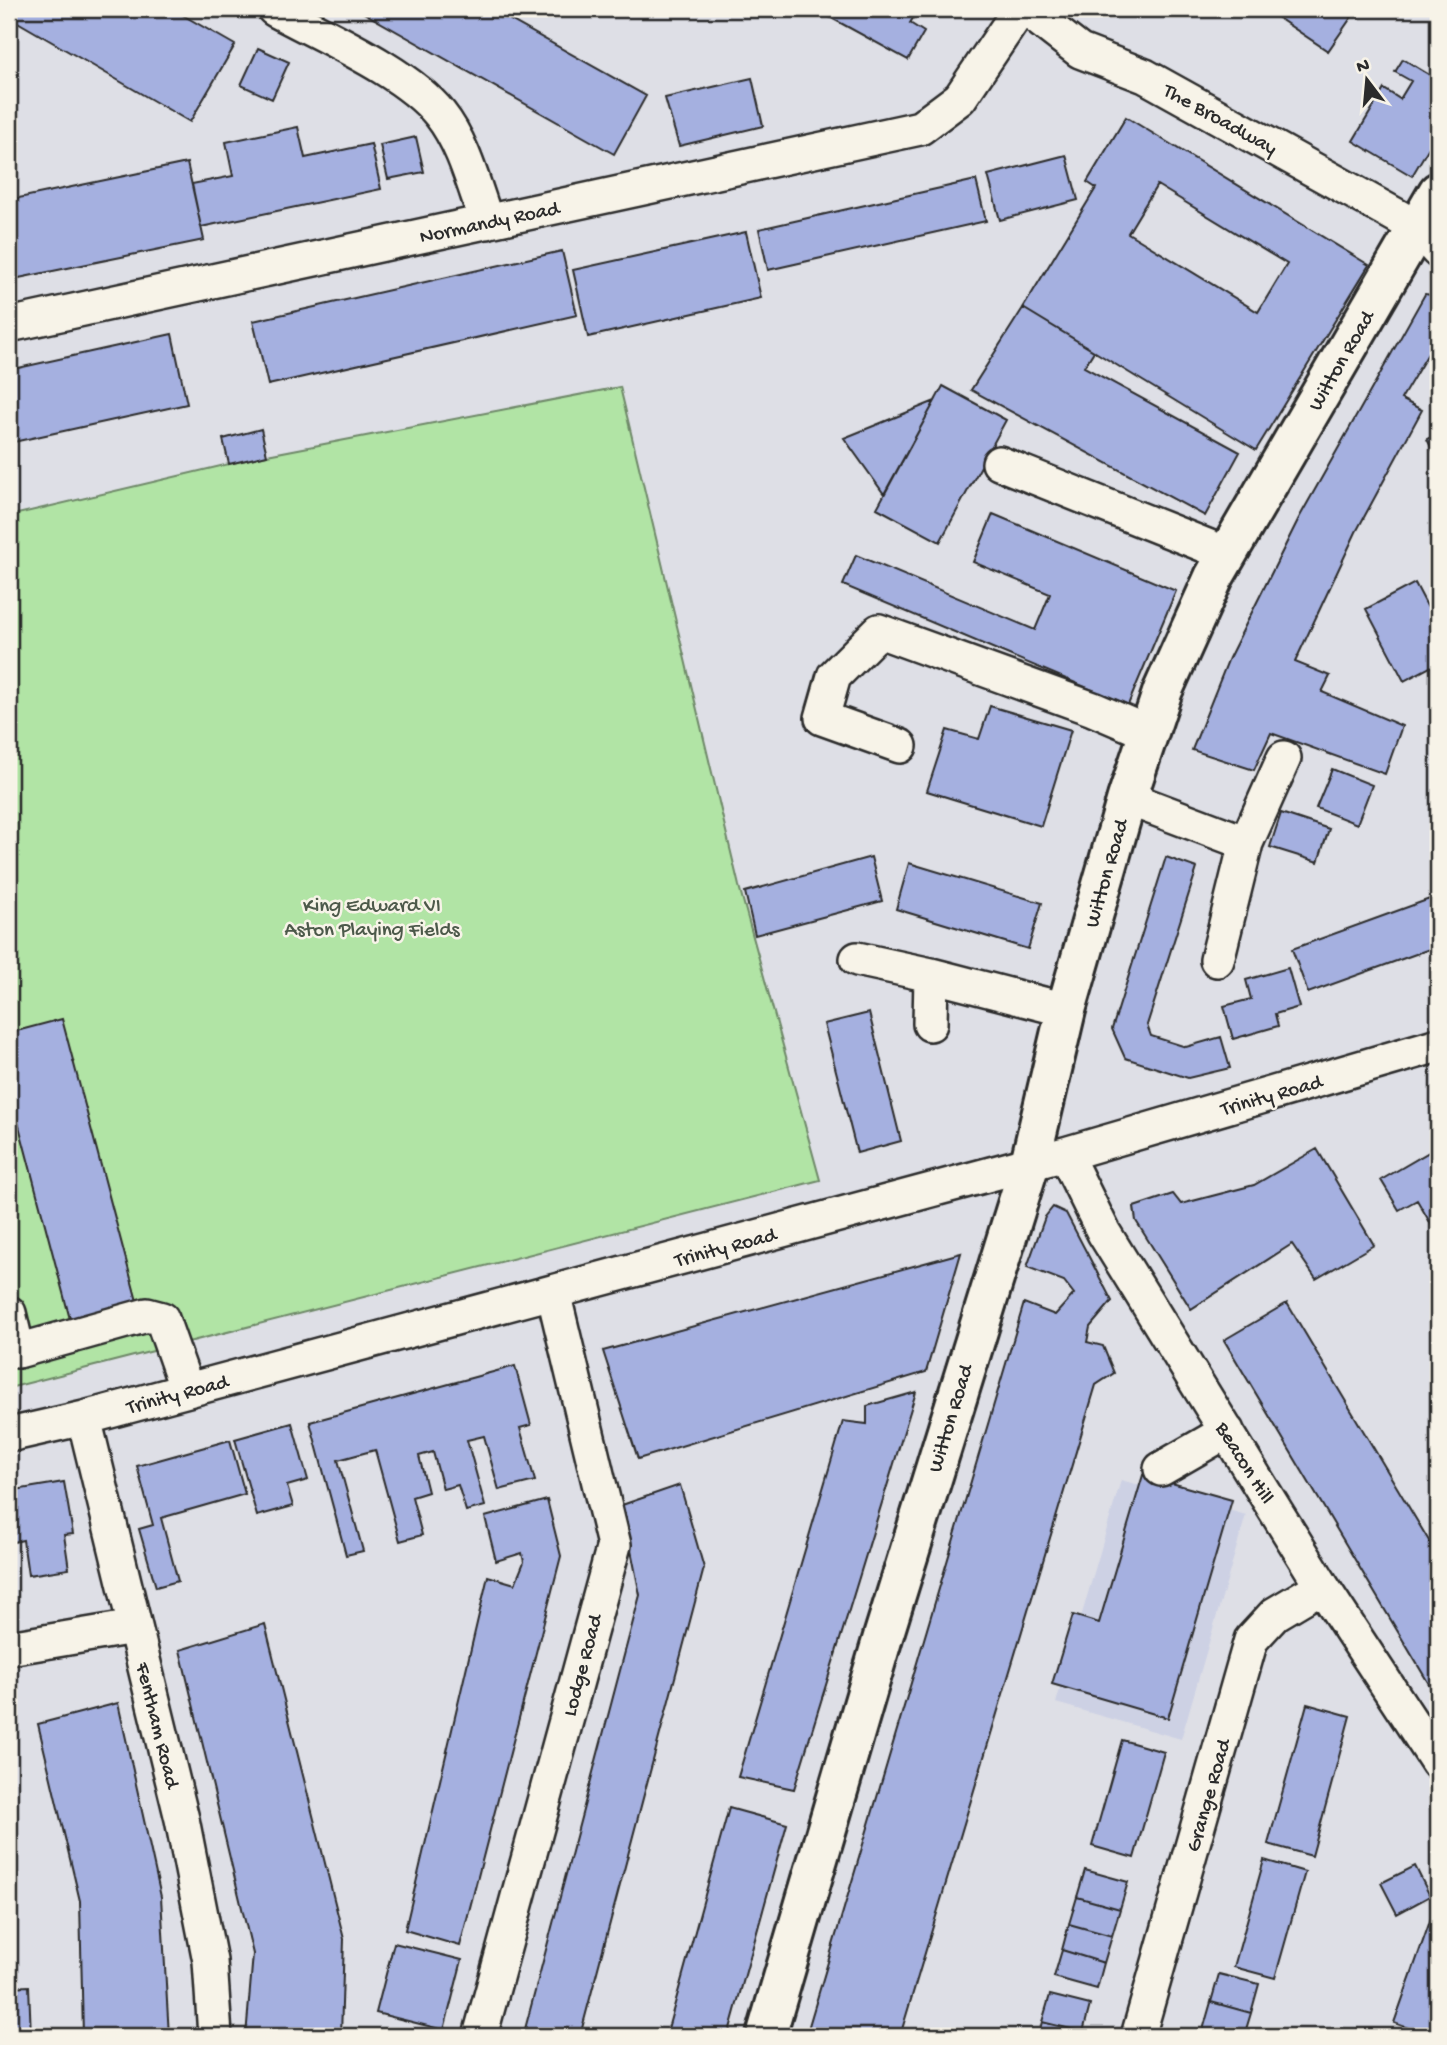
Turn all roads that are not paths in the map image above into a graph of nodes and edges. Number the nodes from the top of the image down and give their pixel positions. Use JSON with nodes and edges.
{"nodes":[{"id":1,"x":274,"y":9,"type":"edge"},
{"id":2,"x":1020,"y":9,"type":"edge"},
{"id":3,"x":1026,"y":9,"type":"edge"},
{"id":4,"x":1438,"y":192,"type":"edge"},
{"id":5,"x":487,"y":222,"type":"junction"},
{"id":6,"x":1428,"y":239,"type":"edge"},
{"id":7,"x":9,"y":325,"type":"edge"},
{"id":8,"x":999,"y":463,"type":"dead end"},
{"id":9,"x":1227,"y":554,"type":"junction"},
{"id":10,"x":1149,"y":733,"type":"junction"},
{"id":11,"x":900,"y":746,"type":"dead end"},
{"id":12,"x":1284,"y":758,"type":"dead end"},
{"id":13,"x":1127,"y":798,"type":"junction"},
{"id":14,"x":1246,"y":843,"type":"junction"},
{"id":15,"x":857,"y":959,"type":"dead end"},
{"id":16,"x":1217,"y":960,"type":"dead end"},
{"id":17,"x":931,"y":975,"type":"junction"},
{"id":18,"x":1066,"y":1010,"type":"junction"},
{"id":19,"x":930,"y":1024,"type":"dead end"},
{"id":20,"x":1438,"y":1045,"type":"edge"},
{"id":21,"x":1047,"y":1159,"type":"junction"},
{"id":22,"x":554,"y":1292,"type":"junction"},
{"id":23,"x":9,"y":1313,"type":"edge"},
{"id":24,"x":187,"y":1390,"type":"junction"},
{"id":25,"x":84,"y":1418,"type":"junction"},
{"id":26,"x":1227,"y":1432,"type":"junction"},
{"id":27,"x":9,"y":1435,"type":"edge"},
{"id":28,"x":1161,"y":1469,"type":"dead end"},
{"id":29,"x":1322,"y":1586,"type":"junction"},
{"id":30,"x":134,"y":1627,"type":"junction"},
{"id":31,"x":9,"y":1648,"type":"edge"},
{"id":32,"x":1438,"y":1763,"type":"edge"},
{"id":33,"x":215,"y":2036,"type":"edge"},
{"id":34,"x":480,"y":2036,"type":"edge"},
{"id":35,"x":766,"y":2036,"type":"edge"},
{"id":36,"x":1138,"y":2036,"type":"edge"}],
"edges":[{"from":1,"to":5,"type":"street"},
{"from":2,"to":5,"type":"street","name":"Normandy Road"},
{"from":3,"to":6,"type":"street","name":"The Broadway"},
{"from":4,"to":6,"type":"main road","name":"Witton Road"},
{"from":5,"to":7,"type":"street","name":"Normandy Road"},
{"from":6,"to":9,"type":"main road","name":"Witton Road"},
{"from":8,"to":9,"type":"street"},
{"from":9,"to":10,"type":"main road","name":"Witton Road"},
{"from":10,"to":11,"type":"street"},
{"from":10,"to":13,"type":"main road","name":"Witton Road"},
{"from":12,"to":14,"type":"street"},
{"from":13,"to":14,"type":"street","name":"Witton Road"},
{"from":13,"to":18,"type":"main road","name":"Witton Road"},
{"from":14,"to":16,"type":"street"},
{"from":15,"to":17,"type":"street"},
{"from":17,"to":18,"type":"street"},
{"from":17,"to":19,"type":"street"},
{"from":18,"to":21,"type":"main road","name":"Witton Road"},
{"from":20,"to":21,"type":"street","name":"Trinity Road"},
{"from":21,"to":22,"type":"street","name":"Trinity Road"},
{"from":21,"to":26,"type":"street","name":"Beacon Hill"},
{"from":21,"to":35,"type":"main road","name":"Witton Road"},
{"from":22,"to":24,"type":"street","name":"Trinity Road"},
{"from":22,"to":34,"type":"street","name":"Lodge Road"},
{"from":23,"to":24,"type":"street"},
{"from":24,"to":25,"type":"street","name":"Trinity Road"},
{"from":25,"to":27,"type":"street","name":"Trinity Road"},
{"from":25,"to":30,"type":"street","name":"Fentham Road"},
{"from":26,"to":28,"type":"street"},
{"from":26,"to":29,"type":"street","name":"Beacon Hill"},
{"from":29,"to":32,"type":"street","name":"Beacon Hill"},
{"from":29,"to":36,"type":"street","name":"Grange Road"},
{"from":30,"to":31,"type":"street"},
{"from":30,"to":33,"type":"street","name":"Fentham Road"}]}
